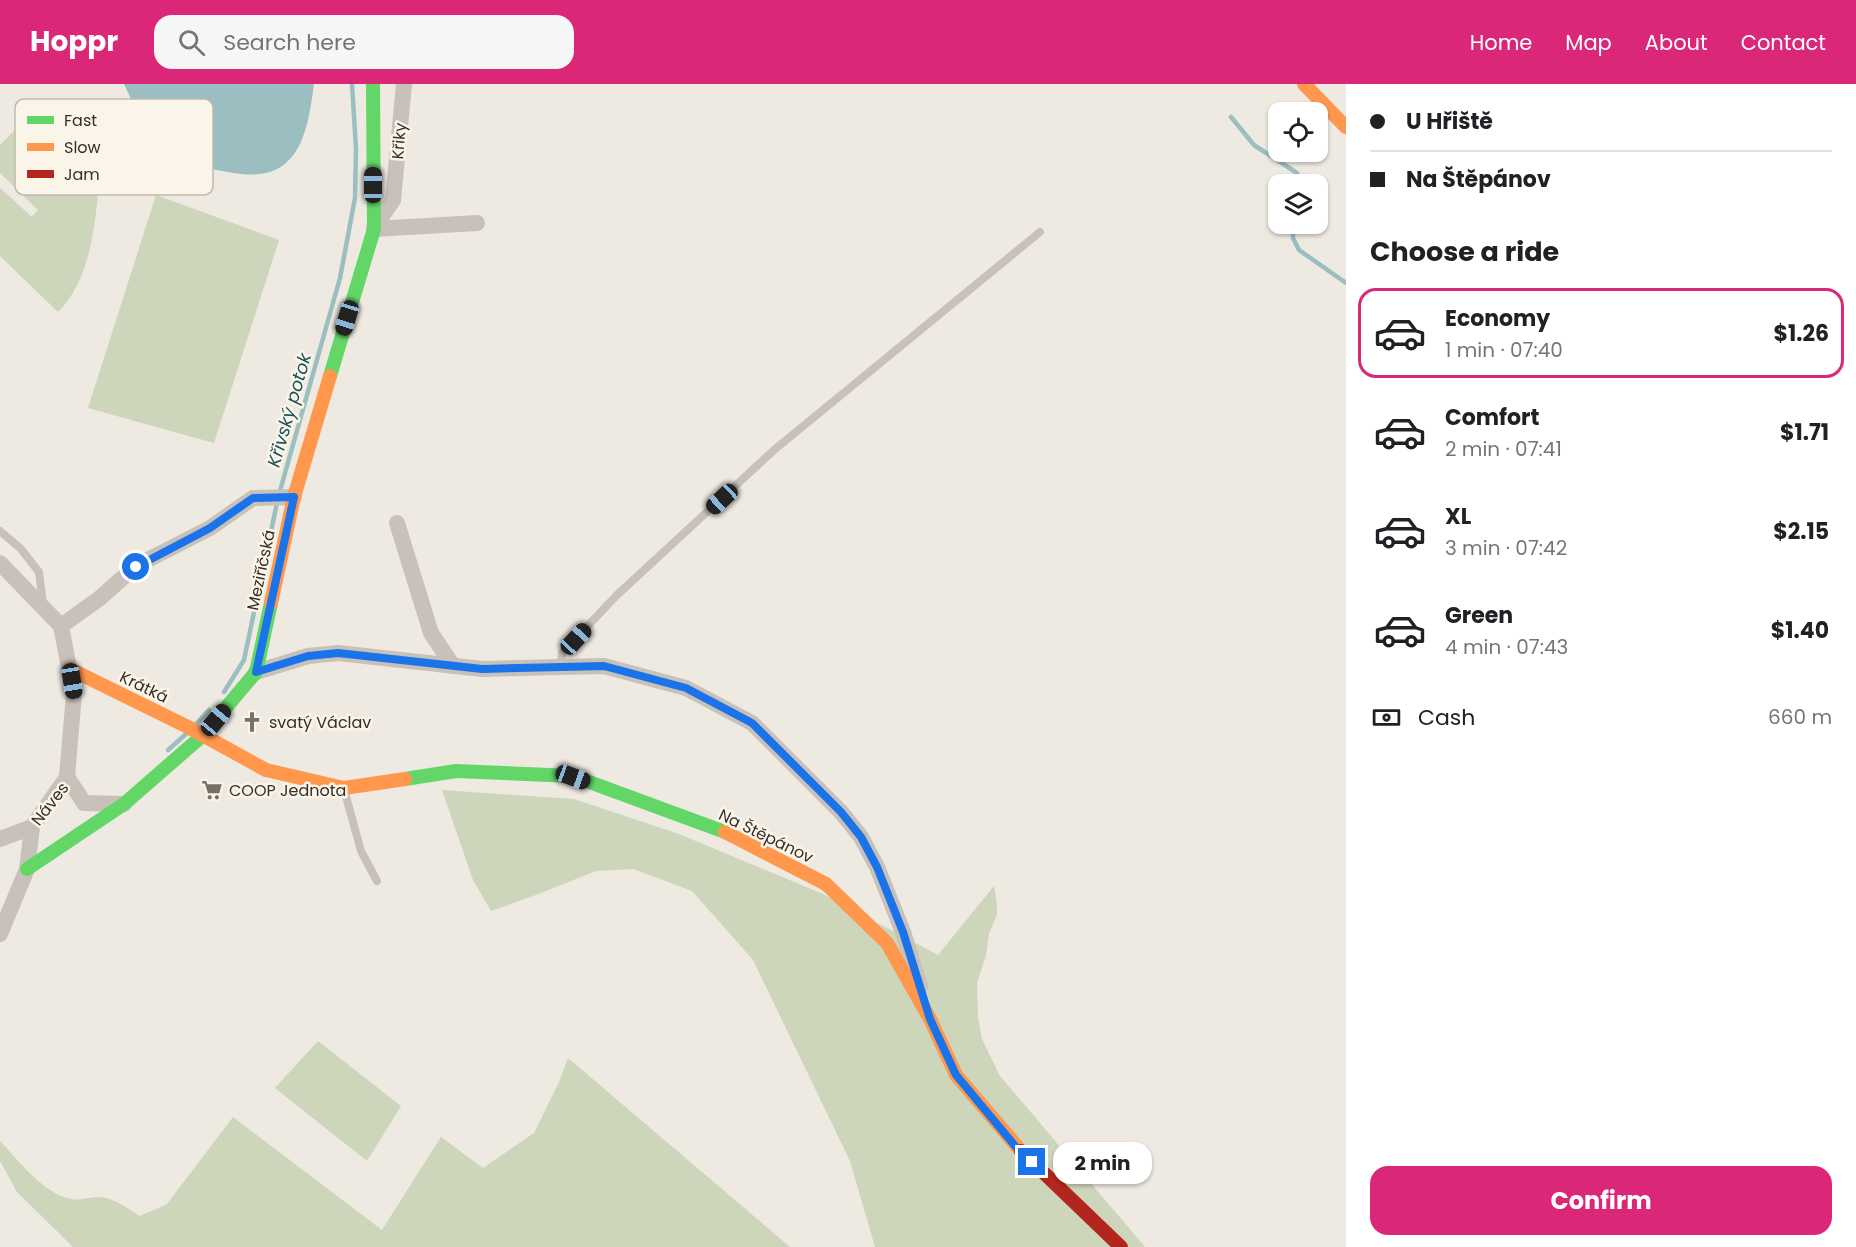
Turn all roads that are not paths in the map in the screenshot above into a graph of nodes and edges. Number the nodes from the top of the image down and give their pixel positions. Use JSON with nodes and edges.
{"nodes":[{"id":1,"x":373,"y":84,"type":"edge"},
{"id":2,"x":404,"y":84,"type":"edge"},
{"id":3,"x":1304,"y":84,"type":"edge"},
{"id":4,"x":1346,"y":127,"type":"edge"},
{"id":5,"x":477,"y":224,"type":"dead end"},
{"id":6,"x":374,"y":229,"type":"junction"},
{"id":7,"x":1040,"y":232,"type":"dead end"},
{"id":8,"x":290,"y":498,"type":"junction"},
{"id":9,"x":397,"y":523,"type":"dead end"},
{"id":10,"x":0,"y":531,"type":"edge"},
{"id":11,"x":0,"y":564,"type":"edge"},
{"id":12,"x":43,"y":608,"type":"junction"},
{"id":13,"x":60,"y":626,"type":"junction"},
{"id":14,"x":453,"y":666,"type":"junction"},
{"id":15,"x":561,"y":667,"type":"junction"},
{"id":16,"x":70,"y":669,"type":"junction"},
{"id":17,"x":256,"y":672,"type":"junction"},
{"id":18,"x":195,"y":731,"type":"junction"},
{"id":19,"x":67,"y":777,"type":"junction"},
{"id":20,"x":344,"y":788,"type":"junction"},
{"id":21,"x":124,"y":804,"type":"junction"},
{"id":22,"x":32,"y":827,"type":"junction"},
{"id":23,"x":0,"y":839,"type":"edge"},
{"id":24,"x":27,"y":869,"type":"junction"},
{"id":25,"x":377,"y":881,"type":"dead end"},
{"id":26,"x":0,"y":934,"type":"edge"},
{"id":27,"x":930,"y":1019,"type":"junction"},
{"id":28,"x":1121,"y":1247,"type":"edge"}],
"edges":[{"from":1,"to":6,"type":"street","name":"Meziříčská"},
{"from":2,"to":6,"type":"street","name":"Křiky"},
{"from":3,"to":4,"type":"street"},
{"from":5,"to":6,"type":"street"},
{"from":6,"to":8,"type":"street","name":"Meziříčská"},
{"from":7,"to":15,"type":"lane"},
{"from":8,"to":13,"type":"street"},
{"from":8,"to":17,"type":"street","name":"Meziříčská"},
{"from":9,"to":14,"type":"street"},
{"from":10,"to":12,"type":"lane"},
{"from":11,"to":12,"type":"street"},
{"from":12,"to":13,"type":"street"},
{"from":13,"to":16,"type":"street"},
{"from":14,"to":15,"type":"street"},
{"from":14,"to":17,"type":"street"},
{"from":15,"to":27,"type":"street"},
{"from":16,"to":18,"type":"street","name":"Krátká"},
{"from":16,"to":19,"type":"street"},
{"from":17,"to":18,"type":"street","name":"Meziříčská"},
{"from":18,"to":20,"type":"street","name":"Na Štěpánov"},
{"from":18,"to":21,"type":"street","name":"Meziříčská"},
{"from":19,"to":21,"type":"street","name":"Náves"},
{"from":19,"to":22,"type":"street","name":"Náves"},
{"from":20,"to":25,"type":"lane"},
{"from":20,"to":27,"type":"street","name":"Na Štěpánov"},
{"from":21,"to":24,"type":"street","name":"Náves"},
{"from":22,"to":23,"type":"street"},
{"from":22,"to":24,"type":"street","name":"Náves"},
{"from":24,"to":26,"type":"street"},
{"from":27,"to":28,"type":"street","name":"Na Štěpánov"}]}
